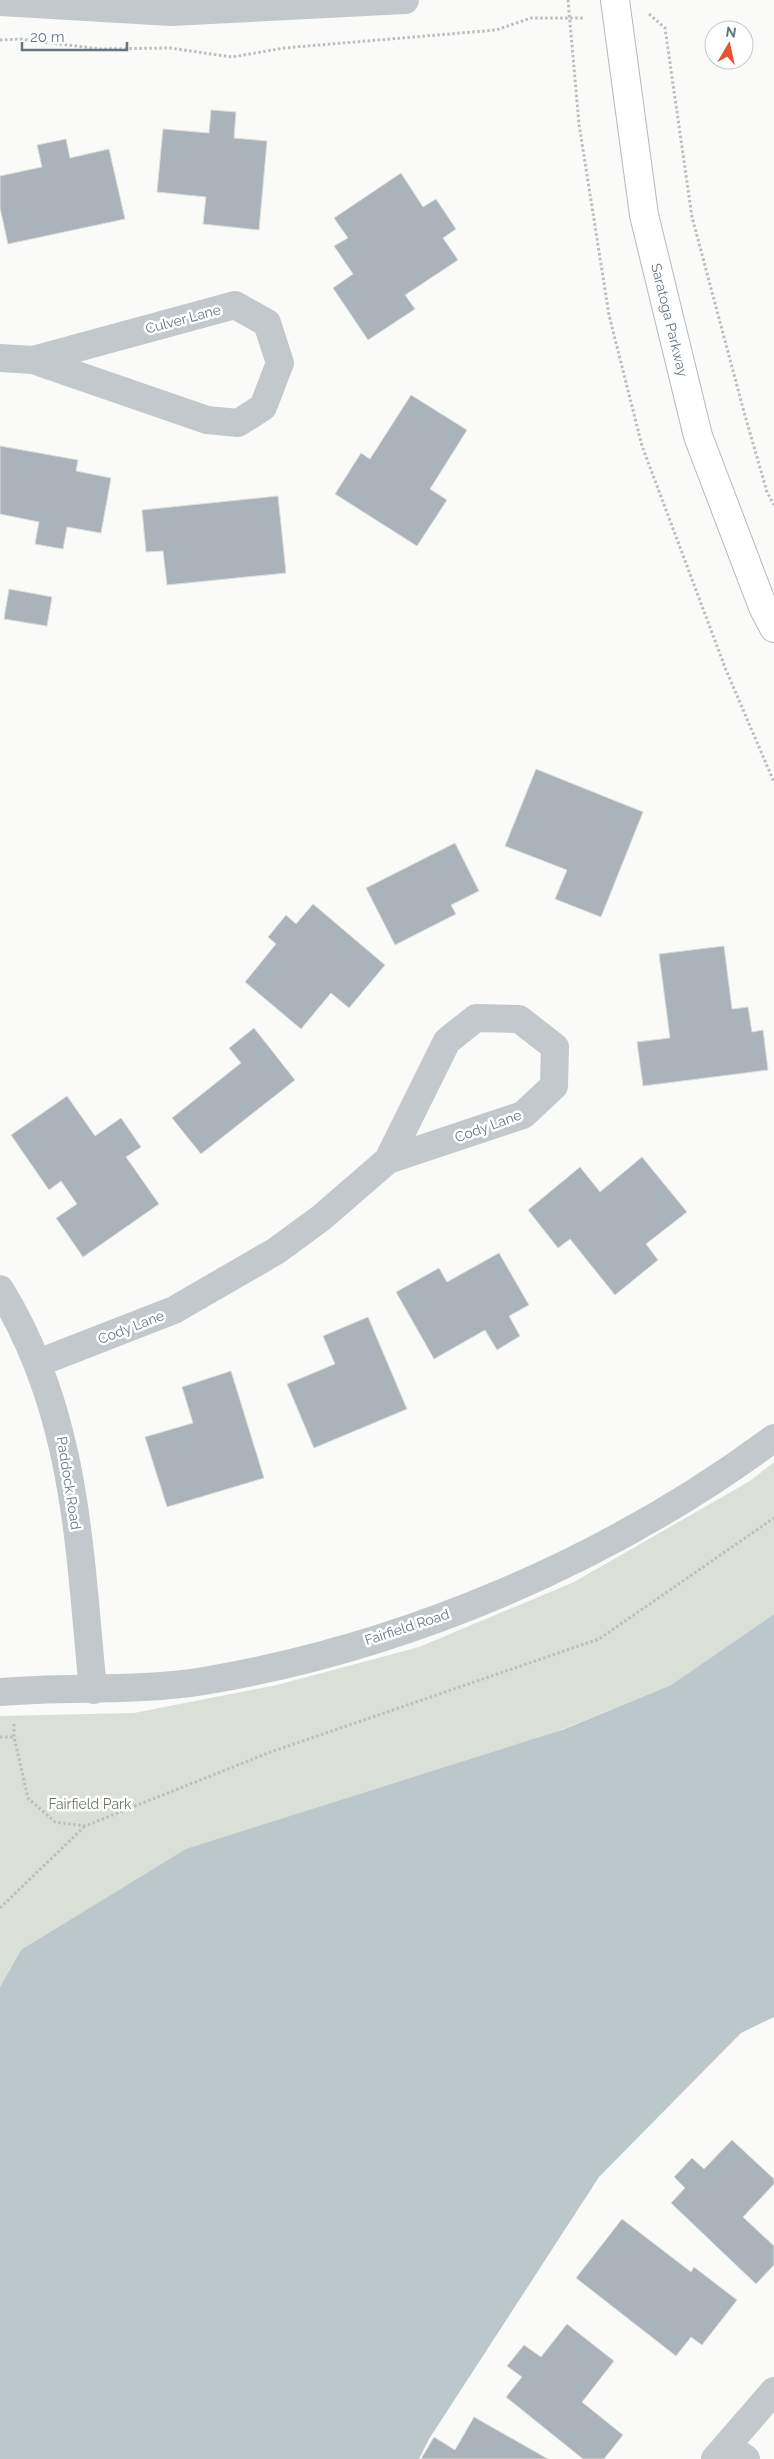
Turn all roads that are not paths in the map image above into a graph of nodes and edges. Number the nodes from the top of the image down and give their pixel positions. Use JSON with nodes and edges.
{"nodes":[{"id":1,"x":405,"y":0,"type":"edge"},
{"id":2,"x":0,"y":2,"type":"edge"},
{"id":3,"x":231,"y":5,"type":"edge"},
{"id":4,"x":616,"y":9,"type":"edge"},
{"id":5,"x":0,"y":358,"type":"edge"},
{"id":6,"x":33,"y":360,"type":"junction"},
{"id":7,"x":774,"y":628,"type":"edge"},
{"id":8,"x":388,"y":1160,"type":"junction"},
{"id":9,"x":0,"y":1289,"type":"edge"},
{"id":10,"x":38,"y":1363,"type":"junction"},
{"id":11,"x":774,"y":1438,"type":"edge"},
{"id":12,"x":93,"y":1690,"type":"junction"},
{"id":13,"x":7,"y":1691,"type":"edge"},
{"id":14,"x":774,"y":2390,"type":"edge"},
{"id":15,"x":730,"y":2454,"type":"edge"}],
"edges":[{"from":1,"to":3,"type":"street"},
{"from":2,"to":3,"type":"street"},
{"from":4,"to":7,"type":"street","name":"Saratoga Parkway"},
{"from":5,"to":6,"type":"street","name":"Culver Lane"},
{"from":6,"to":6,"type":"street","name":"Culver Lane"},
{"from":8,"to":8,"type":"street","name":"Cody Lane"},
{"from":8,"to":10,"type":"street","name":"Cody Lane"},
{"from":9,"to":10,"type":"street","name":"Paddock Road"},
{"from":10,"to":12,"type":"street","name":"Paddock Road"},
{"from":11,"to":12,"type":"street","name":"Fairfield Road"},
{"from":12,"to":13,"type":"street","name":"Fairfield Road"},
{"from":14,"to":15,"type":"street"}]}
